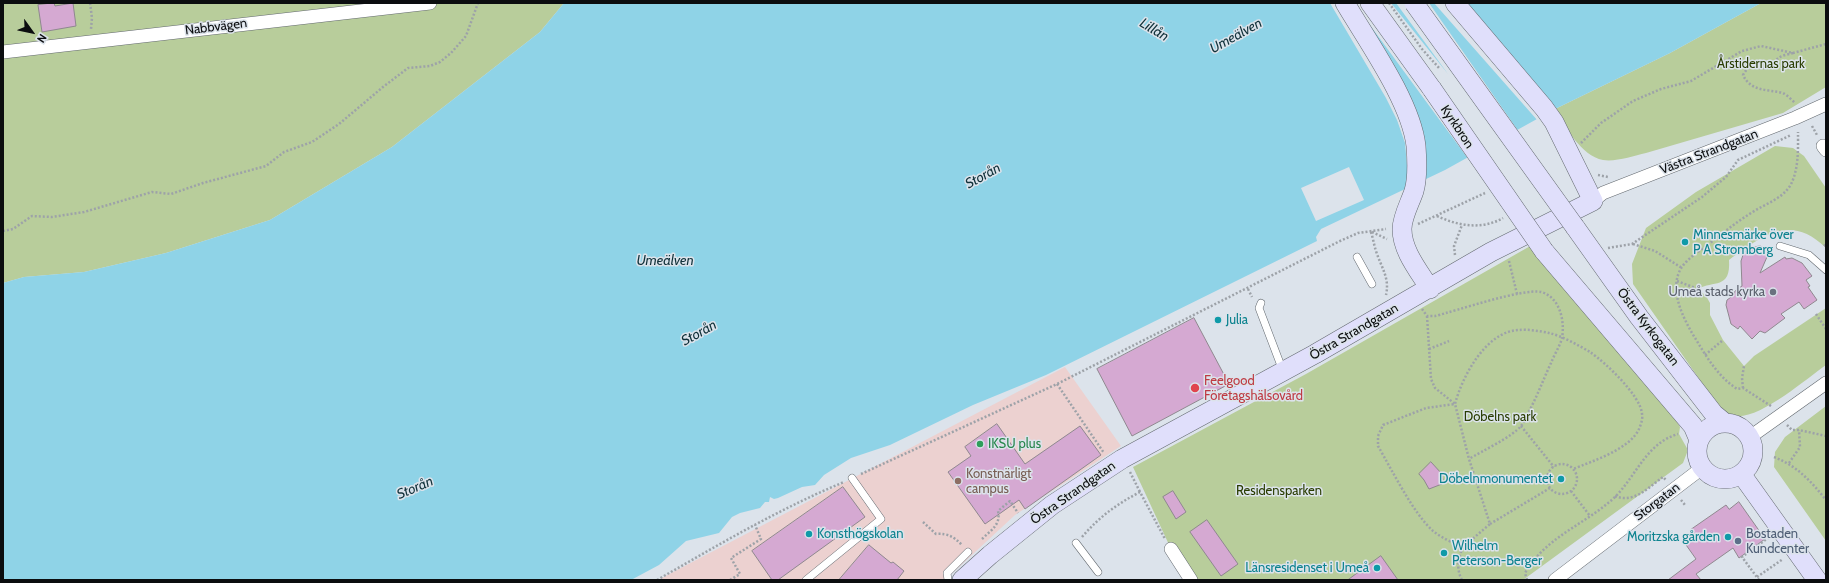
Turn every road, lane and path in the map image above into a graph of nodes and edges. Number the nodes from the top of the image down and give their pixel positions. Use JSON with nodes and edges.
{"nodes":[{"id":1,"x":90,"y":3,"type":"edge"},
{"id":2,"x":430,"y":3,"type":"edge"},
{"id":3,"x":478,"y":3,"type":"edge"},
{"id":4,"x":1345,"y":3,"type":"edge"},
{"id":5,"x":1370,"y":3,"type":"edge"},
{"id":6,"x":1414,"y":3,"type":"edge"},
{"id":7,"x":1455,"y":3,"type":"edge"},
{"id":8,"x":90,"y":42,"type":"junction"},
{"id":9,"x":1826,"y":44,"type":"edge"},
{"id":10,"x":3,"y":52,"type":"edge"},
{"id":11,"x":1793,"y":52,"type":"junction"},
{"id":12,"x":1826,"y":104,"type":"edge"},
{"id":13,"x":1797,"y":105,"type":"dead end"},
{"id":14,"x":1819,"y":123,"type":"dead end"},
{"id":15,"x":1798,"y":132,"type":"junction"},
{"id":16,"x":1579,"y":149,"type":"dead end"},
{"id":17,"x":1593,"y":201,"type":"junction"},
{"id":18,"x":1437,"y":215,"type":"dead end"},
{"id":19,"x":1403,"y":225,"type":"junction"},
{"id":20,"x":3,"y":231,"type":"edge"},
{"id":21,"x":1371,"y":232,"type":"junction"},
{"id":22,"x":1780,"y":246,"type":"dead end"},
{"id":23,"x":1357,"y":256,"type":"dead end"},
{"id":24,"x":1508,"y":260,"type":"dead end"},
{"id":25,"x":1682,"y":268,"type":"junction"},
{"id":26,"x":1826,"y":270,"type":"edge"},
{"id":27,"x":1678,"y":281,"type":"junction"},
{"id":28,"x":1372,"y":284,"type":"dead end"},
{"id":29,"x":1698,"y":289,"type":"dead end"},
{"id":30,"x":1517,"y":294,"type":"junction"},
{"id":31,"x":1425,"y":297,"type":"junction"},
{"id":32,"x":1386,"y":299,"type":"dead end"},
{"id":33,"x":1261,"y":303,"type":"dead end"},
{"id":34,"x":1816,"y":314,"type":"dead end"},
{"id":35,"x":1427,"y":316,"type":"junction"},
{"id":36,"x":1826,"y":329,"type":"edge"},
{"id":37,"x":1562,"y":338,"type":"junction"},
{"id":38,"x":1723,"y":340,"type":"dead end"},
{"id":39,"x":1449,"y":341,"type":"dead end"},
{"id":40,"x":1429,"y":349,"type":"junction"},
{"id":41,"x":1705,"y":355,"type":"junction"},
{"id":42,"x":1744,"y":366,"type":"dead end"},
{"id":43,"x":1283,"y":371,"type":"junction"},
{"id":44,"x":1826,"y":382,"type":"edge"},
{"id":45,"x":1057,"y":384,"type":"junction"},
{"id":46,"x":1743,"y":388,"type":"junction"},
{"id":47,"x":1454,"y":404,"type":"junction"},
{"id":48,"x":1780,"y":416,"type":"junction"},
{"id":49,"x":1725,"y":423,"type":"junction"},
{"id":50,"x":1521,"y":426,"type":"junction"},
{"id":51,"x":1799,"y":430,"type":"junction"},
{"id":52,"x":1679,"y":434,"type":"dead end"},
{"id":53,"x":1826,"y":436,"type":"edge"},
{"id":54,"x":1750,"y":438,"type":"junction"},
{"id":55,"x":1699,"y":440,"type":"junction"},
{"id":56,"x":1774,"y":456,"type":"dead end"},
{"id":57,"x":1107,"y":457,"type":"dead end"},
{"id":58,"x":1469,"y":459,"type":"junction"},
{"id":59,"x":1789,"y":463,"type":"junction"},
{"id":60,"x":1554,"y":467,"type":"junction"},
{"id":61,"x":1702,"y":468,"type":"junction"},
{"id":62,"x":1573,"y":469,"type":"junction"},
{"id":63,"x":1742,"y":475,"type":"junction"},
{"id":64,"x":1663,"y":477,"type":"dead end"},
{"id":65,"x":852,"y":478,"type":"junction"},
{"id":66,"x":1550,"y":488,"type":"junction"},
{"id":67,"x":1571,"y":491,"type":"junction"},
{"id":68,"x":1615,"y":496,"type":"junction"},
{"id":69,"x":1826,"y":500,"type":"edge"},
{"id":70,"x":1013,"y":505,"type":"dead end"},
{"id":71,"x":1590,"y":516,"type":"junction"},
{"id":72,"x":923,"y":522,"type":"dead end"},
{"id":73,"x":1490,"y":524,"type":"junction"},
{"id":74,"x":755,"y":525,"type":"junction"},
{"id":75,"x":1768,"y":538,"type":"dead end"},
{"id":76,"x":957,"y":539,"type":"dead end"},
{"id":77,"x":1076,"y":543,"type":"joint"},
{"id":78,"x":1463,"y":547,"type":"junction"},
{"id":79,"x":1171,"y":549,"type":"joint"},
{"id":80,"x":968,"y":552,"type":"joint"},
{"id":81,"x":1783,"y":558,"type":"dead end"},
{"id":82,"x":1098,"y":572,"type":"dead end"},
{"id":83,"x":1757,"y":577,"type":"junction"},
{"id":84,"x":657,"y":580,"type":"edge"},
{"id":85,"x":730,"y":580,"type":"edge"},
{"id":86,"x":806,"y":580,"type":"edge"},
{"id":87,"x":948,"y":580,"type":"edge"},
{"id":88,"x":962,"y":580,"type":"edge"},
{"id":89,"x":1191,"y":580,"type":"edge"},
{"id":90,"x":1462,"y":580,"type":"edge"},
{"id":91,"x":1527,"y":580,"type":"edge"},
{"id":92,"x":1555,"y":580,"type":"edge"},
{"id":93,"x":1759,"y":580,"type":"edge"},
{"id":94,"x":1817,"y":580,"type":"edge"}],
"edges":[{"from":1,"to":8,"type":"path"},
{"from":2,"to":8,"type":"street","name":"Nabbvägen"},
{"from":3,"to":20,"type":"path"},
{"from":4,"to":19,"type":"street"},
{"from":5,"to":55,"type":"street","name":"Kyrkbron","bridge":true},
{"from":6,"to":49,"type":"street","name":"Östra Kyrkogatan","bridge":true},
{"from":7,"to":17,"type":"street"},
{"from":8,"to":10,"type":"street","name":"Nabbvägen"},
{"from":9,"to":11,"type":"path"},
{"from":11,"to":13,"type":"path"},
{"from":11,"to":16,"type":"path"},
{"from":12,"to":17,"type":"street","name":"Västra Strandgatan"},
{"from":14,"to":15,"type":"path"},
{"from":15,"to":25,"type":"path"},
{"from":15,"to":25,"type":"path"},
{"from":17,"to":31,"type":"street","name":"Östra Strandgatan"},
{"from":18,"to":19,"type":"path"},
{"from":19,"to":21,"type":"path"},
{"from":19,"to":31,"type":"street"},
{"from":21,"to":32,"type":"path"},
{"from":21,"to":45,"type":"path"},
{"from":22,"to":26,"type":"lane"},
{"from":23,"to":28,"type":"lane"},
{"from":24,"to":30,"type":"path"},
{"from":25,"to":27,"type":"path"},
{"from":27,"to":29,"type":"path"},
{"from":27,"to":41,"type":"path"},
{"from":30,"to":35,"type":"path"},
{"from":30,"to":37,"type":"path"},
{"from":31,"to":35,"type":"path"},
{"from":31,"to":43,"type":"street","name":"Östra Strandgatan"},
{"from":33,"to":43,"type":"lane"},
{"from":34,"to":36,"type":"path"},
{"from":35,"to":40,"type":"path"},
{"from":37,"to":47,"type":"path"},
{"from":37,"to":50,"type":"path"},
{"from":37,"to":62,"type":"path"},
{"from":38,"to":41,"type":"path"},
{"from":39,"to":40,"type":"path"},
{"from":40,"to":47,"type":"path"},
{"from":41,"to":46,"type":"path"},
{"from":42,"to":46,"type":"path"},
{"from":43,"to":88,"type":"street","name":"Östra Strandgatan"},
{"from":44,"to":48,"type":"street"},
{"from":45,"to":57,"type":"path"},
{"from":45,"to":65,"type":"path"},
{"from":46,"to":48,"type":"path"},
{"from":47,"to":58,"type":"path"},
{"from":47,"to":78,"type":"path"},
{"from":48,"to":51,"type":"path"},
{"from":48,"to":54,"type":"street"},
{"from":49,"to":54,"type":"street","name":"Östra Kyrkogatan"},
{"from":49,"to":55,"type":"street"},
{"from":50,"to":58,"type":"path"},
{"from":50,"to":60,"type":"path"},
{"from":51,"to":53,"type":"path"},
{"from":51,"to":59,"type":"path"},
{"from":52,"to":68,"type":"path"},
{"from":54,"to":63,"type":"street"},
{"from":55,"to":61,"type":"street"},
{"from":56,"to":59,"type":"path"},
{"from":58,"to":73,"type":"path"},
{"from":59,"to":69,"type":"path"},
{"from":60,"to":62,"type":"path"},
{"from":60,"to":66,"type":"path"},
{"from":61,"to":63,"type":"street"},
{"from":61,"to":92,"type":"street","name":"Storgatan"},
{"from":62,"to":67,"type":"path"},
{"from":63,"to":94,"type":"street"},
{"from":64,"to":68,"type":"path"},
{"from":65,"to":74,"type":"path"},
{"from":65,"to":86,"type":"lane"},
{"from":66,"to":67,"type":"path"},
{"from":66,"to":73,"type":"path"},
{"from":67,"to":71,"type":"path"},
{"from":68,"to":71,"type":"path"},
{"from":70,"to":80,"type":"path"},
{"from":71,"to":91,"type":"path"},
{"from":72,"to":76,"type":"path"},
{"from":73,"to":78,"type":"path"},
{"from":74,"to":84,"type":"path"},
{"from":74,"to":85,"type":"path"},
{"from":75,"to":83,"type":"path"},
{"from":77,"to":79,"type":"path"},
{"from":77,"to":82,"type":"lane"},
{"from":78,"to":90,"type":"path"},
{"from":79,"to":89,"type":"street"},
{"from":80,"to":87,"type":"lane"},
{"from":81,"to":83,"type":"path"},
{"from":83,"to":93,"type":"path"}]}
